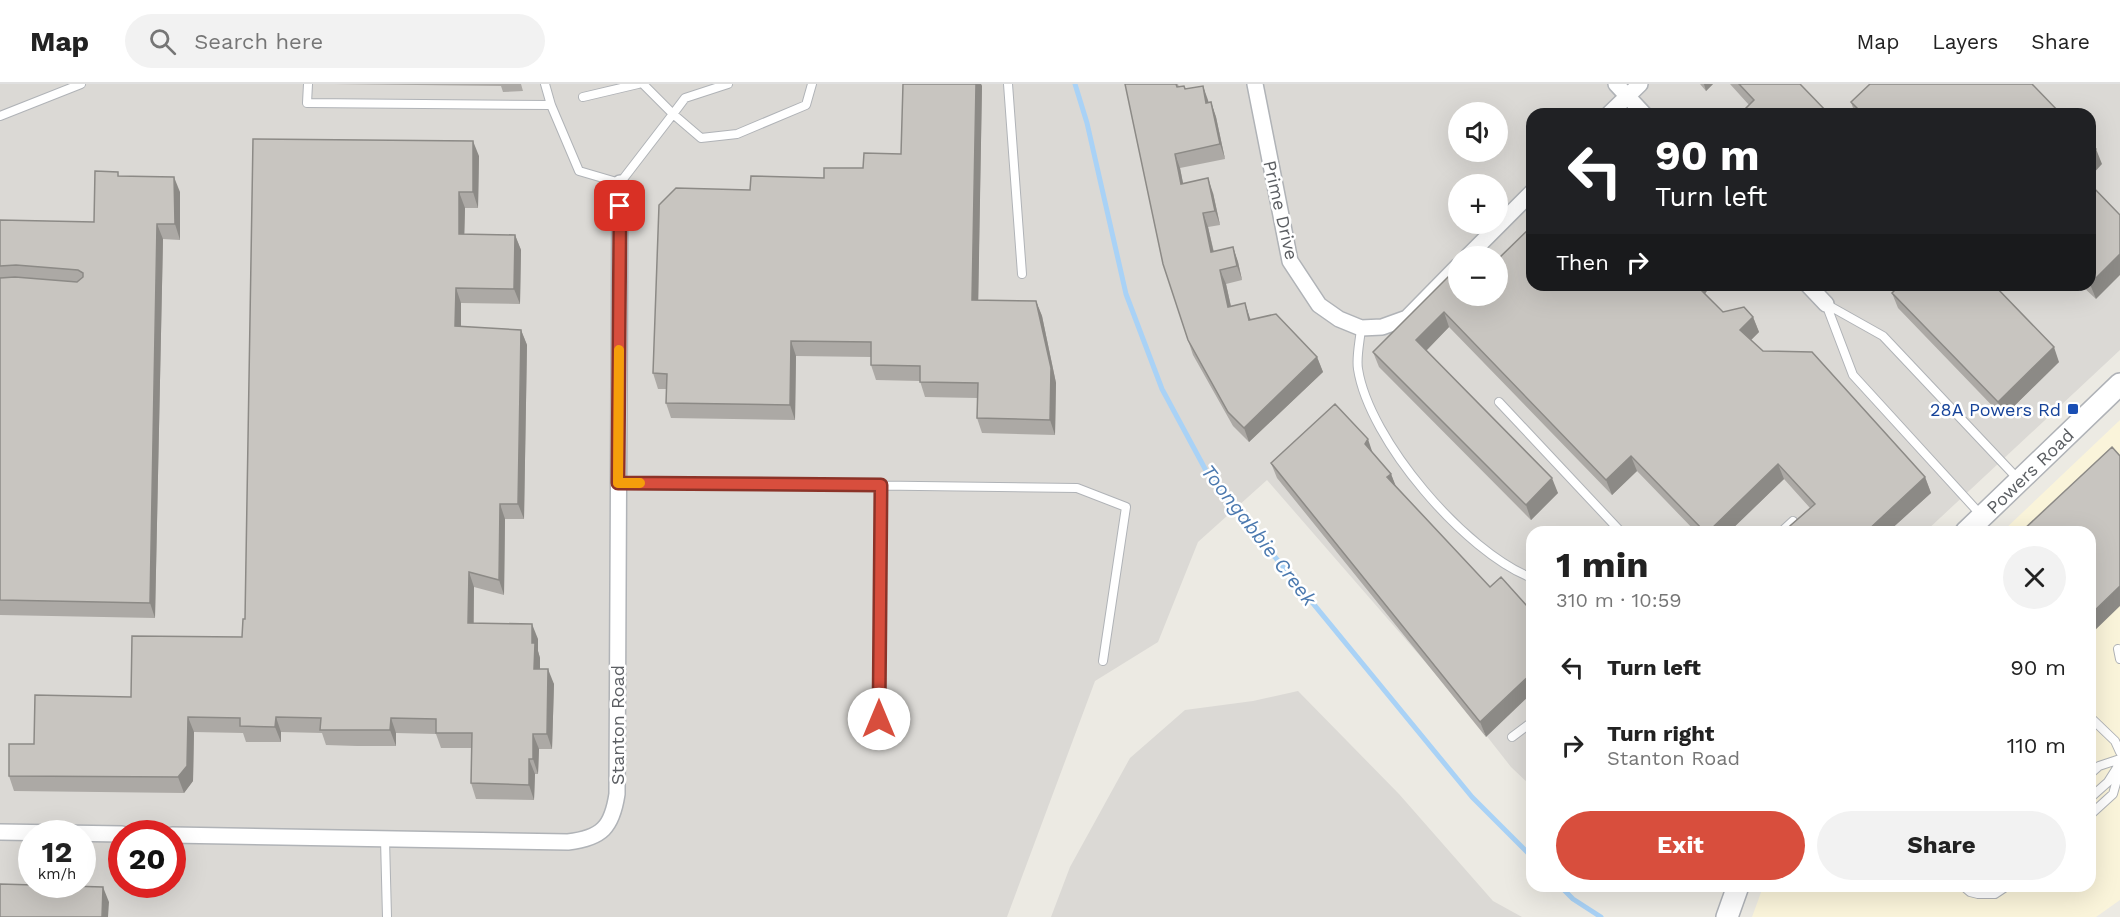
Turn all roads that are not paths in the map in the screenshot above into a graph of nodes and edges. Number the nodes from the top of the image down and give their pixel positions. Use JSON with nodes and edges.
{"nodes":[{"id":1,"x":81,"y":84,"type":"edge"},
{"id":2,"x":308,"y":84,"type":"edge"},
{"id":3,"x":546,"y":84,"type":"edge"},
{"id":4,"x":640,"y":84,"type":"edge"},
{"id":5,"x":728,"y":84,"type":"edge"},
{"id":6,"x":812,"y":84,"type":"edge"},
{"id":7,"x":1008,"y":84,"type":"edge"},
{"id":8,"x":1255,"y":84,"type":"edge"},
{"id":9,"x":1616,"y":84,"type":"edge"},
{"id":10,"x":1640,"y":84,"type":"edge"},
{"id":11,"x":1627,"y":96,"type":"junction"},
{"id":12,"x":583,"y":97,"type":"dead end"},
{"id":13,"x":551,"y":105,"type":"junction"},
{"id":14,"x":1615,"y":108,"type":"edge"},
{"id":15,"x":1638,"y":108,"type":"edge"},
{"id":16,"x":673,"y":114,"type":"junction"},
{"id":17,"x":0,"y":116,"type":"edge"},
{"id":18,"x":620,"y":183,"type":"junction"},
{"id":19,"x":1526,"y":198,"type":"edge"},
{"id":20,"x":1478,"y":246,"type":"edge"},
{"id":21,"x":1022,"y":274,"type":"dead end"},
{"id":22,"x":1448,"y":277,"type":"edge"},
{"id":23,"x":1814,"y":291,"type":"edge"},
{"id":24,"x":1826,"y":304,"type":"junction"},
{"id":25,"x":1361,"y":328,"type":"junction"},
{"id":26,"x":2120,"y":384,"type":"edge"},
{"id":27,"x":1499,"y":402,"type":"dead end"},
{"id":28,"x":2020,"y":481,"type":"junction"},
{"id":29,"x":618,"y":483,"type":"junction"},
{"id":30,"x":881,"y":485,"type":"junction"},
{"id":31,"x":1982,"y":517,"type":"junction"},
{"id":32,"x":1793,"y":521,"type":"edge"},
{"id":33,"x":1615,"y":526,"type":"edge"},
{"id":34,"x":1788,"y":526,"type":"edge"},
{"id":35,"x":1972,"y":526,"type":"edge"},
{"id":36,"x":1526,"y":575,"type":"edge"},
{"id":37,"x":2118,"y":649,"type":"dead end"},
{"id":38,"x":2120,"y":659,"type":"edge"},
{"id":39,"x":1103,"y":661,"type":"dead end"},
{"id":40,"x":879,"y":719,"type":"dead end"},
{"id":41,"x":2096,"y":723,"type":"edge"},
{"id":42,"x":1526,"y":727,"type":"edge"},
{"id":43,"x":1512,"y":738,"type":"dead end"},
{"id":44,"x":2120,"y":752,"type":"edge"},
{"id":45,"x":2120,"y":761,"type":"edge"},
{"id":46,"x":2096,"y":769,"type":"edge"},
{"id":47,"x":2120,"y":769,"type":"edge"},
{"id":48,"x":2096,"y":793,"type":"edge"},
{"id":49,"x":2096,"y":810,"type":"edge"},
{"id":50,"x":0,"y":832,"type":"edge"},
{"id":51,"x":108,"y":834,"type":"edge"},
{"id":52,"x":186,"y":835,"type":"edge"},
{"id":53,"x":385,"y":839,"type":"junction"},
{"id":54,"x":1736,"y":892,"type":"edge"},
{"id":55,"x":1970,"y":892,"type":"edge"},
{"id":56,"x":1980,"y":892,"type":"edge"},
{"id":57,"x":1998,"y":892,"type":"edge"},
{"id":58,"x":1978,"y":894,"type":"junction"},
{"id":59,"x":1727,"y":916,"type":"edge"},
{"id":60,"x":387,"y":917,"type":"edge"}],
"edges":[{"from":1,"to":17,"type":"lane"},
{"from":2,"to":13,"type":"lane"},
{"from":3,"to":13,"type":"lane"},
{"from":4,"to":12,"type":"lane"},
{"from":4,"to":16,"type":"lane"},
{"from":5,"to":16,"type":"lane"},
{"from":6,"to":16,"type":"lane"},
{"from":7,"to":21,"type":"lane"},
{"from":8,"to":25,"type":"street","name":"Prime Drive"},
{"from":9,"to":11,"type":"street"},
{"from":10,"to":11,"type":"street"},
{"from":11,"to":14,"type":"street"},
{"from":11,"to":15,"type":"street"},
{"from":13,"to":18,"type":"lane"},
{"from":16,"to":18,"type":"lane"},
{"from":18,"to":29,"type":"street","name":"Stanton Road"},
{"from":19,"to":20,"type":"street"},
{"from":22,"to":25,"type":"street"},
{"from":23,"to":24,"type":"street"},
{"from":24,"to":28,"type":"lane"},
{"from":24,"to":31,"type":"lane"},
{"from":25,"to":36,"type":"lane"},
{"from":26,"to":28,"type":"street","name":"Powers Road"},
{"from":27,"to":33,"type":"lane"},
{"from":28,"to":31,"type":"street","name":"Powers Road"},
{"from":29,"to":30,"type":"lane"},
{"from":29,"to":53,"type":"street","name":"Stanton Road"},
{"from":30,"to":39,"type":"lane"},
{"from":30,"to":40,"type":"lane"},
{"from":31,"to":35,"type":"street","name":"Powers Road"},
{"from":32,"to":34,"type":"lane"},
{"from":37,"to":38,"type":"lane"},
{"from":41,"to":44,"type":"lane"},
{"from":42,"to":43,"type":"lane"},
{"from":45,"to":46,"type":"lane"},
{"from":45,"to":48,"type":"lane"},
{"from":47,"to":49,"type":"lane"},
{"from":50,"to":51,"type":"street"},
{"from":52,"to":53,"type":"street","name":"Stanton Road"},
{"from":53,"to":60,"type":"lane"},
{"from":54,"to":59,"type":"street"},
{"from":55,"to":58,"type":"lane"},
{"from":56,"to":58,"type":"lane"},
{"from":57,"to":58,"type":"lane"}]}
